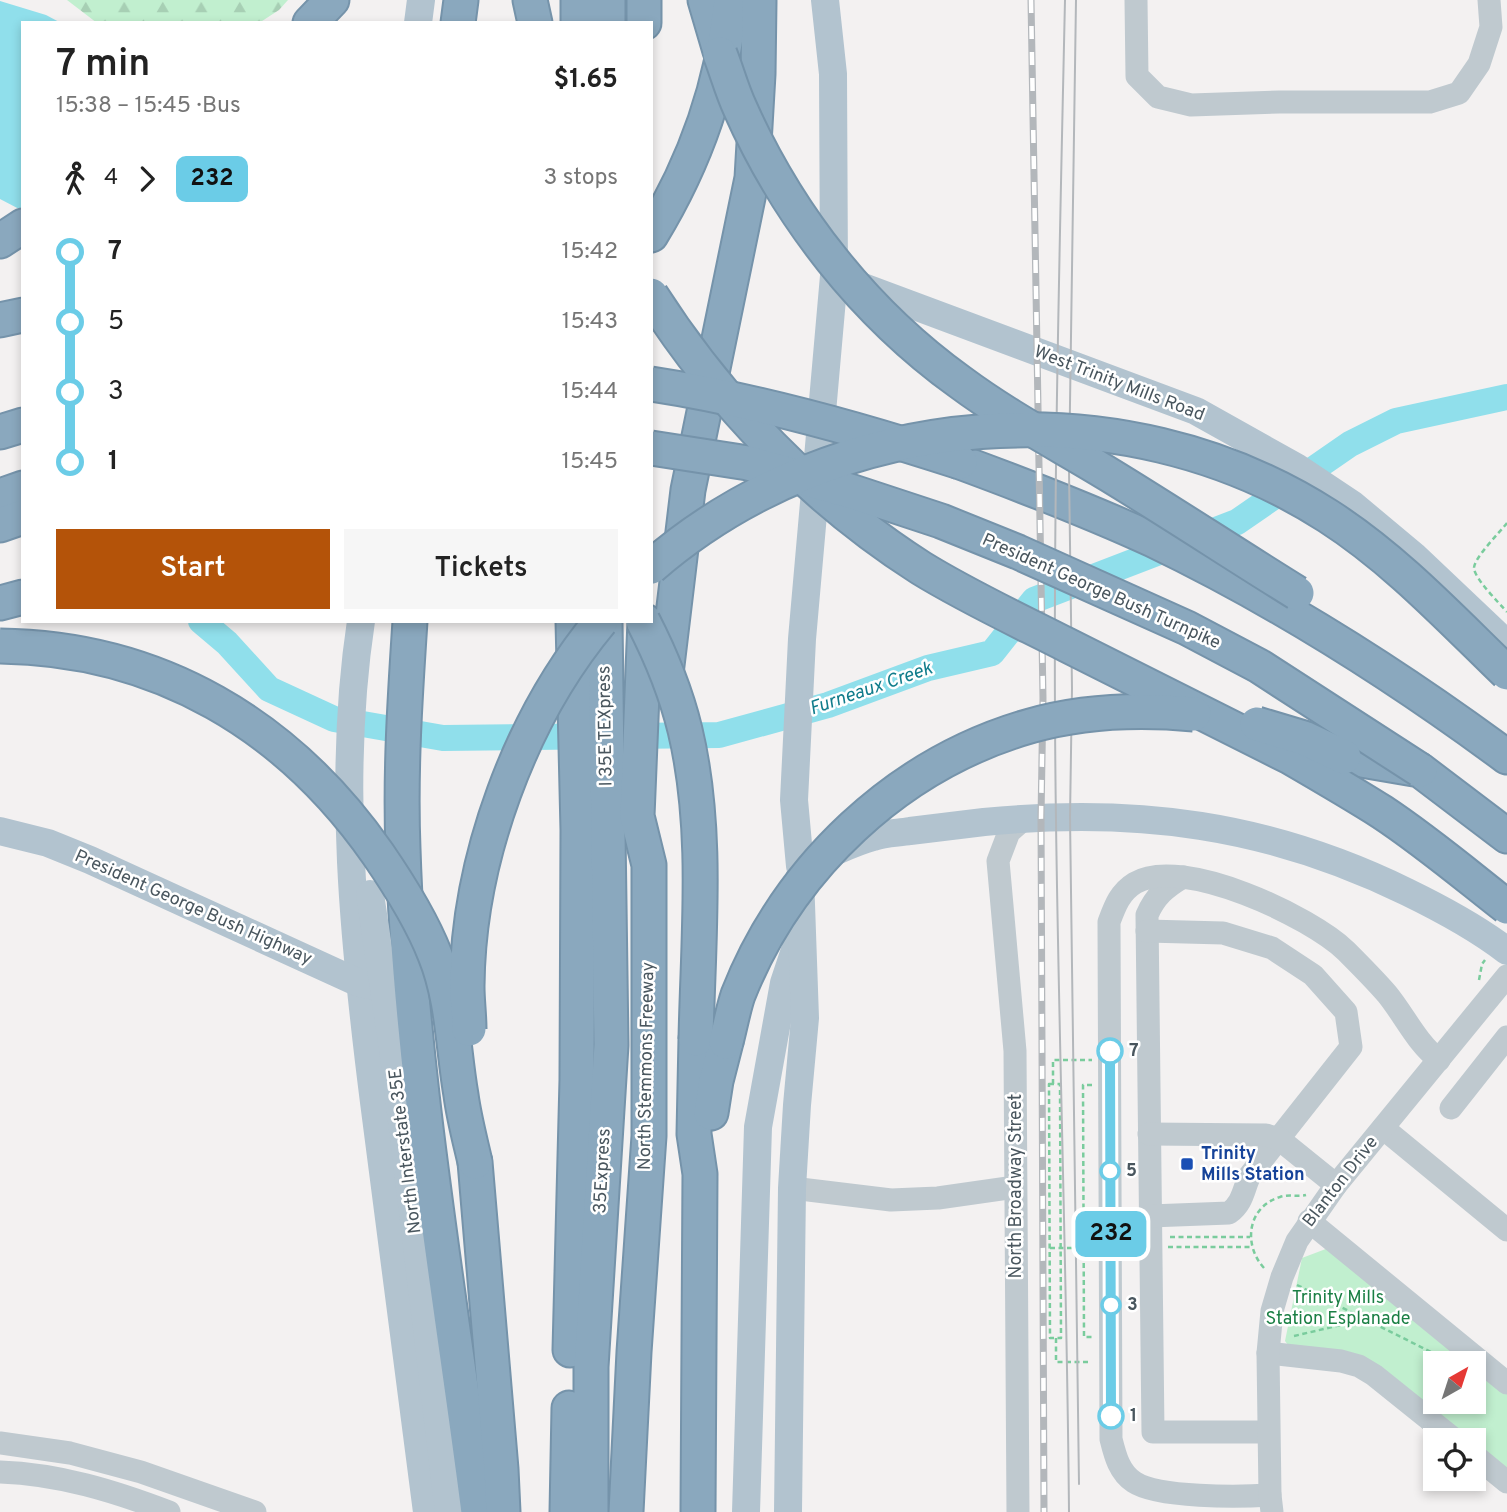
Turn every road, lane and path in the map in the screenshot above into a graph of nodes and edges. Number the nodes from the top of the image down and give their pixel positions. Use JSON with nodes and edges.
{"nodes":[{"id":1,"x":332,"y":0,"type":"edge"},
{"id":2,"x":421,"y":0,"type":"edge"},
{"id":3,"x":461,"y":0,"type":"edge"},
{"id":4,"x":530,"y":0,"type":"edge"},
{"id":5,"x":578,"y":0,"type":"edge"},
{"id":6,"x":608,"y":0,"type":"edge"},
{"id":7,"x":644,"y":0,"type":"edge"},
{"id":8,"x":705,"y":0,"type":"edge"},
{"id":9,"x":750,"y":0,"type":"edge"},
{"id":10,"x":825,"y":0,"type":"edge"},
{"id":11,"x":1136,"y":0,"type":"edge"},
{"id":12,"x":1489,"y":0,"type":"edge"},
{"id":13,"x":312,"y":21,"type":"edge"},
{"id":14,"x":418,"y":21,"type":"edge"},
{"id":15,"x":458,"y":21,"type":"edge"},
{"id":16,"x":535,"y":21,"type":"edge"},
{"id":17,"x":578,"y":21,"type":"edge"},
{"id":18,"x":608,"y":21,"type":"edge"},
{"id":19,"x":644,"y":21,"type":"edge"},
{"id":20,"x":21,"y":227,"type":"edge"},
{"id":21,"x":653,"y":231,"type":"edge"},
{"id":22,"x":0,"y":241,"type":"edge"},
{"id":23,"x":834,"y":276,"type":"junction"},
{"id":24,"x":653,"y":298,"type":"edge"},
{"id":25,"x":21,"y":315,"type":"edge"},
{"id":26,"x":0,"y":320,"type":"edge"},
{"id":27,"x":653,"y":384,"type":"edge"},
{"id":28,"x":21,"y":426,"type":"edge"},
{"id":29,"x":0,"y":432,"type":"edge"},
{"id":30,"x":653,"y":448,"type":"edge"},
{"id":31,"x":21,"y":489,"type":"edge"},
{"id":32,"x":0,"y":496,"type":"edge"},
{"id":33,"x":21,"y":518,"type":"edge"},
{"id":34,"x":1507,"y":523,"type":"edge"},
{"id":35,"x":0,"y":525,"type":"edge"},
{"id":36,"x":653,"y":565,"type":"edge"},
{"id":37,"x":21,"y":598,"type":"edge"},
{"id":38,"x":0,"y":603,"type":"edge"},
{"id":39,"x":653,"y":620,"type":"edge"},
{"id":40,"x":360,"y":623,"type":"edge"},
{"id":41,"x":410,"y":623,"type":"edge"},
{"id":42,"x":591,"y":625,"type":"edge"},
{"id":43,"x":650,"y":631,"type":"edge"},
{"id":44,"x":1505,"y":632,"type":"edge"},
{"id":45,"x":0,"y":646,"type":"edge"},
{"id":46,"x":1361,"y":656,"type":"junction"},
{"id":47,"x":1507,"y":673,"type":"edge"},
{"id":48,"x":1507,"y":757,"type":"edge"},
{"id":49,"x":1420,"y":770,"type":"junction"},
{"id":50,"x":1025,"y":818,"type":"junction"},
{"id":51,"x":959,"y":825,"type":"junction"},
{"id":52,"x":592,"y":830,"type":"junction"},
{"id":53,"x":0,"y":831,"type":"edge"},
{"id":54,"x":1507,"y":836,"type":"edge"},
{"id":55,"x":998,"y":861,"type":"junction"},
{"id":56,"x":800,"y":866,"type":"junction"},
{"id":57,"x":1182,"y":877,"type":"junction"},
{"id":58,"x":1507,"y":907,"type":"edge"},
{"id":59,"x":802,"y":927,"type":"junction"},
{"id":60,"x":1147,"y":931,"type":"junction"},
{"id":61,"x":1507,"y":951,"type":"edge"},
{"id":62,"x":1507,"y":975,"type":"edge"},
{"id":63,"x":372,"y":985,"type":"junction"},
{"id":64,"x":1480,"y":1009,"type":"junction"},
{"id":65,"x":1507,"y":1031,"type":"edge"},
{"id":66,"x":1507,"y":1037,"type":"edge"},
{"id":67,"x":1439,"y":1060,"type":"junction"},
{"id":68,"x":1100,"y":1062,"type":"dead end"},
{"id":69,"x":1053,"y":1084,"type":"junction"},
{"id":70,"x":1092,"y":1085,"type":"dead end"},
{"id":71,"x":1451,"y":1108,"type":"dead end"},
{"id":72,"x":1383,"y":1128,"type":"junction"},
{"id":73,"x":1149,"y":1134,"type":"junction"},
{"id":74,"x":1279,"y":1139,"type":"junction"},
{"id":75,"x":475,"y":1162,"type":"junction"},
{"id":76,"x":700,"y":1174,"type":"junction"},
{"id":77,"x":1336,"y":1185,"type":"junction"},
{"id":78,"x":1015,"y":1187,"type":"junction"},
{"id":79,"x":792,"y":1188,"type":"junction"},
{"id":80,"x":1304,"y":1197,"type":"dead end"},
{"id":81,"x":1309,"y":1221,"type":"junction"},
{"id":82,"x":1507,"y":1230,"type":"edge"},
{"id":83,"x":1151,"y":1233,"type":"junction"},
{"id":84,"x":1178,"y":1237,"type":"junction"},
{"id":85,"x":1207,"y":1237,"type":"junction"},
{"id":86,"x":1250,"y":1237,"type":"junction"},
{"id":87,"x":1179,"y":1247,"type":"junction"},
{"id":88,"x":1207,"y":1247,"type":"junction"},
{"id":89,"x":1252,"y":1247,"type":"junction"},
{"id":90,"x":1050,"y":1248,"type":"junction"},
{"id":91,"x":1061,"y":1248,"type":"junction"},
{"id":92,"x":1084,"y":1248,"type":"junction"},
{"id":93,"x":1093,"y":1248,"type":"dead end"},
{"id":94,"x":1264,"y":1268,"type":"dead end"},
{"id":95,"x":1294,"y":1283,"type":"dead end"},
{"id":96,"x":1366,"y":1319,"type":"junction"},
{"id":97,"x":1093,"y":1337,"type":"dead end"},
{"id":98,"x":1291,"y":1337,"type":"dead end"},
{"id":99,"x":1056,"y":1338,"type":"junction"},
{"id":100,"x":1429,"y":1351,"type":"edge"},
{"id":101,"x":1268,"y":1353,"type":"junction"},
{"id":102,"x":1096,"y":1362,"type":"dead end"},
{"id":103,"x":1507,"y":1383,"type":"edge"},
{"id":104,"x":1440,"y":1428,"type":"edge"},
{"id":105,"x":1268,"y":1432,"type":"junction"},
{"id":106,"x":0,"y":1443,"type":"edge"},
{"id":107,"x":442,"y":1456,"type":"junction"},
{"id":108,"x":1486,"y":1465,"type":"edge"},
{"id":109,"x":0,"y":1472,"type":"edge"},
{"id":110,"x":748,"y":1473,"type":"junction"},
{"id":111,"x":1507,"y":1482,"type":"edge"},
{"id":112,"x":1271,"y":1504,"type":"edge"},
{"id":113,"x":169,"y":1512,"type":"edge"},
{"id":114,"x":255,"y":1512,"type":"edge"},
{"id":115,"x":427,"y":1512,"type":"edge"},
{"id":116,"x":438,"y":1512,"type":"edge"},
{"id":117,"x":449,"y":1512,"type":"edge"},
{"id":118,"x":478,"y":1512,"type":"edge"},
{"id":119,"x":503,"y":1512,"type":"edge"},
{"id":120,"x":568,"y":1512,"type":"edge"},
{"id":121,"x":592,"y":1512,"type":"edge"},
{"id":122,"x":626,"y":1512,"type":"edge"},
{"id":123,"x":698,"y":1512,"type":"edge"},
{"id":124,"x":746,"y":1512,"type":"edge"},
{"id":125,"x":787,"y":1512,"type":"edge"},
{"id":126,"x":1018,"y":1512,"type":"edge"}],
"edges":[{"from":1,"to":13,"type":"highway"},
{"from":2,"to":14,"type":"main road"},
{"from":3,"to":15,"type":"highway"},
{"from":4,"to":16,"type":"highway"},
{"from":5,"to":17,"type":"highway"},
{"from":6,"to":18,"type":"highway"},
{"from":7,"to":19,"type":"highway"},
{"from":8,"to":46,"type":"highway","bridge":true},
{"from":9,"to":21,"type":"highway","bridge":true},
{"from":9,"to":39,"type":"highway"},
{"from":10,"to":23,"type":"main road"},
{"from":11,"to":12,"type":"street"},
{"from":20,"to":22,"type":"highway"},
{"from":23,"to":44,"type":"main road","name":"West Trinity Mills Road"},
{"from":23,"to":56,"type":"main road"},
{"from":24,"to":58,"type":"highway","bridge":true},
{"from":25,"to":26,"type":"highway"},
{"from":27,"to":46,"type":"highway","bridge":true},
{"from":28,"to":29,"type":"highway"},
{"from":30,"to":49,"type":"highway","name":"President George Bush Turnpike","bridge":true},
{"from":31,"to":32,"type":"highway"},
{"from":33,"to":35,"type":"highway"},
{"from":34,"to":44,"type":"path"},
{"from":36,"to":47,"type":"highway","bridge":true},
{"from":37,"to":38,"type":"highway"},
{"from":40,"to":63,"type":"main road","name":"North Interstate 35E"},
{"from":41,"to":118,"type":"highway"},
{"from":42,"to":52,"type":"highway","bridge":true},
{"from":42,"to":75,"type":"highway","bridge":true},
{"from":43,"to":76,"type":"highway","bridge":true},
{"from":43,"to":122,"type":"highway","name":"North Stemmons Freeway"},
{"from":45,"to":75,"type":"highway","bridge":true},
{"from":46,"to":48,"type":"highway"},
{"from":49,"to":54,"type":"highway","name":"President George Bush Turnpike"},
{"from":49,"to":76,"type":"highway","bridge":true},
{"from":50,"to":51,"type":"main road"},
{"from":50,"to":55,"type":"street","name":"North Broadway Street"},
{"from":50,"to":61,"type":"main road"},
{"from":51,"to":55,"type":"street"},
{"from":51,"to":56,"type":"main road"},
{"from":52,"to":120,"type":"highway"},
{"from":52,"to":121,"type":"highway","name":"35Express"},
{"from":53,"to":63,"type":"main road","name":"President George Bush Highway"},
{"from":55,"to":78,"type":"street","name":"North Broadway Street"},
{"from":56,"to":59,"type":"main road"},
{"from":57,"to":60,"type":"street"},
{"from":57,"to":67,"type":"street"},
{"from":57,"to":112,"type":"street"},
{"from":59,"to":79,"type":"main road"},
{"from":59,"to":110,"type":"main road"},
{"from":60,"to":73,"type":"street"},
{"from":60,"to":74,"type":"street"},
{"from":62,"to":64,"type":"street","name":"Blanton Drive"},
{"from":63,"to":107,"type":"main road","name":"North Interstate 35E"},
{"from":63,"to":115,"type":"main road","name":"North Interstate 35E"},
{"from":64,"to":65,"type":"street"},
{"from":64,"to":67,"type":"street","name":"Blanton Drive"},
{"from":66,"to":71,"type":"street"},
{"from":67,"to":72,"type":"street","name":"Blanton Drive"},
{"from":68,"to":69,"type":"path"},
{"from":69,"to":90,"type":"path"},
{"from":69,"to":91,"type":"path"},
{"from":70,"to":92,"type":"path"},
{"from":72,"to":77,"type":"street","name":"Blanton Drive"},
{"from":72,"to":82,"type":"street"},
{"from":73,"to":74,"type":"street"},
{"from":73,"to":83,"type":"street"},
{"from":74,"to":77,"type":"street"},
{"from":74,"to":83,"type":"street"},
{"from":75,"to":119,"type":"highway"},
{"from":76,"to":123,"type":"highway"},
{"from":77,"to":81,"type":"street","name":"Blanton Drive"},
{"from":78,"to":79,"type":"street"},
{"from":78,"to":126,"type":"street","name":"North Broadway Street"},
{"from":79,"to":125,"type":"main road"},
{"from":80,"to":86,"type":"path"},
{"from":81,"to":101,"type":"street","name":"Blanton Drive"},
{"from":81,"to":103,"type":"street"},
{"from":83,"to":84,"type":"path"},
{"from":83,"to":87,"type":"path"},
{"from":83,"to":105,"type":"street"},
{"from":84,"to":85,"type":"path"},
{"from":84,"to":87,"type":"path"},
{"from":85,"to":86,"type":"path"},
{"from":85,"to":88,"type":"path"},
{"from":86,"to":89,"type":"path"},
{"from":87,"to":88,"type":"path"},
{"from":88,"to":89,"type":"path"},
{"from":89,"to":94,"type":"path"},
{"from":90,"to":91,"type":"path"},
{"from":90,"to":99,"type":"path"},
{"from":91,"to":92,"type":"path"},
{"from":91,"to":99,"type":"path"},
{"from":92,"to":93,"type":"path"},
{"from":92,"to":97,"type":"path"},
{"from":95,"to":96,"type":"path"},
{"from":96,"to":98,"type":"path"},
{"from":96,"to":100,"type":"path"},
{"from":99,"to":102,"type":"path"},
{"from":101,"to":104,"type":"street"},
{"from":101,"to":105,"type":"street","name":"Blanton Drive"},
{"from":105,"to":112,"type":"street","name":"Blanton Drive"},
{"from":106,"to":114,"type":"street"},
{"from":107,"to":116,"type":"main road"},
{"from":107,"to":117,"type":"main road","name":"North Interstate 35E"},
{"from":108,"to":111,"type":"street"},
{"from":109,"to":113,"type":"street"},
{"from":110,"to":124,"type":"main road"},
{"from":110,"to":125,"type":"main road"}]}
